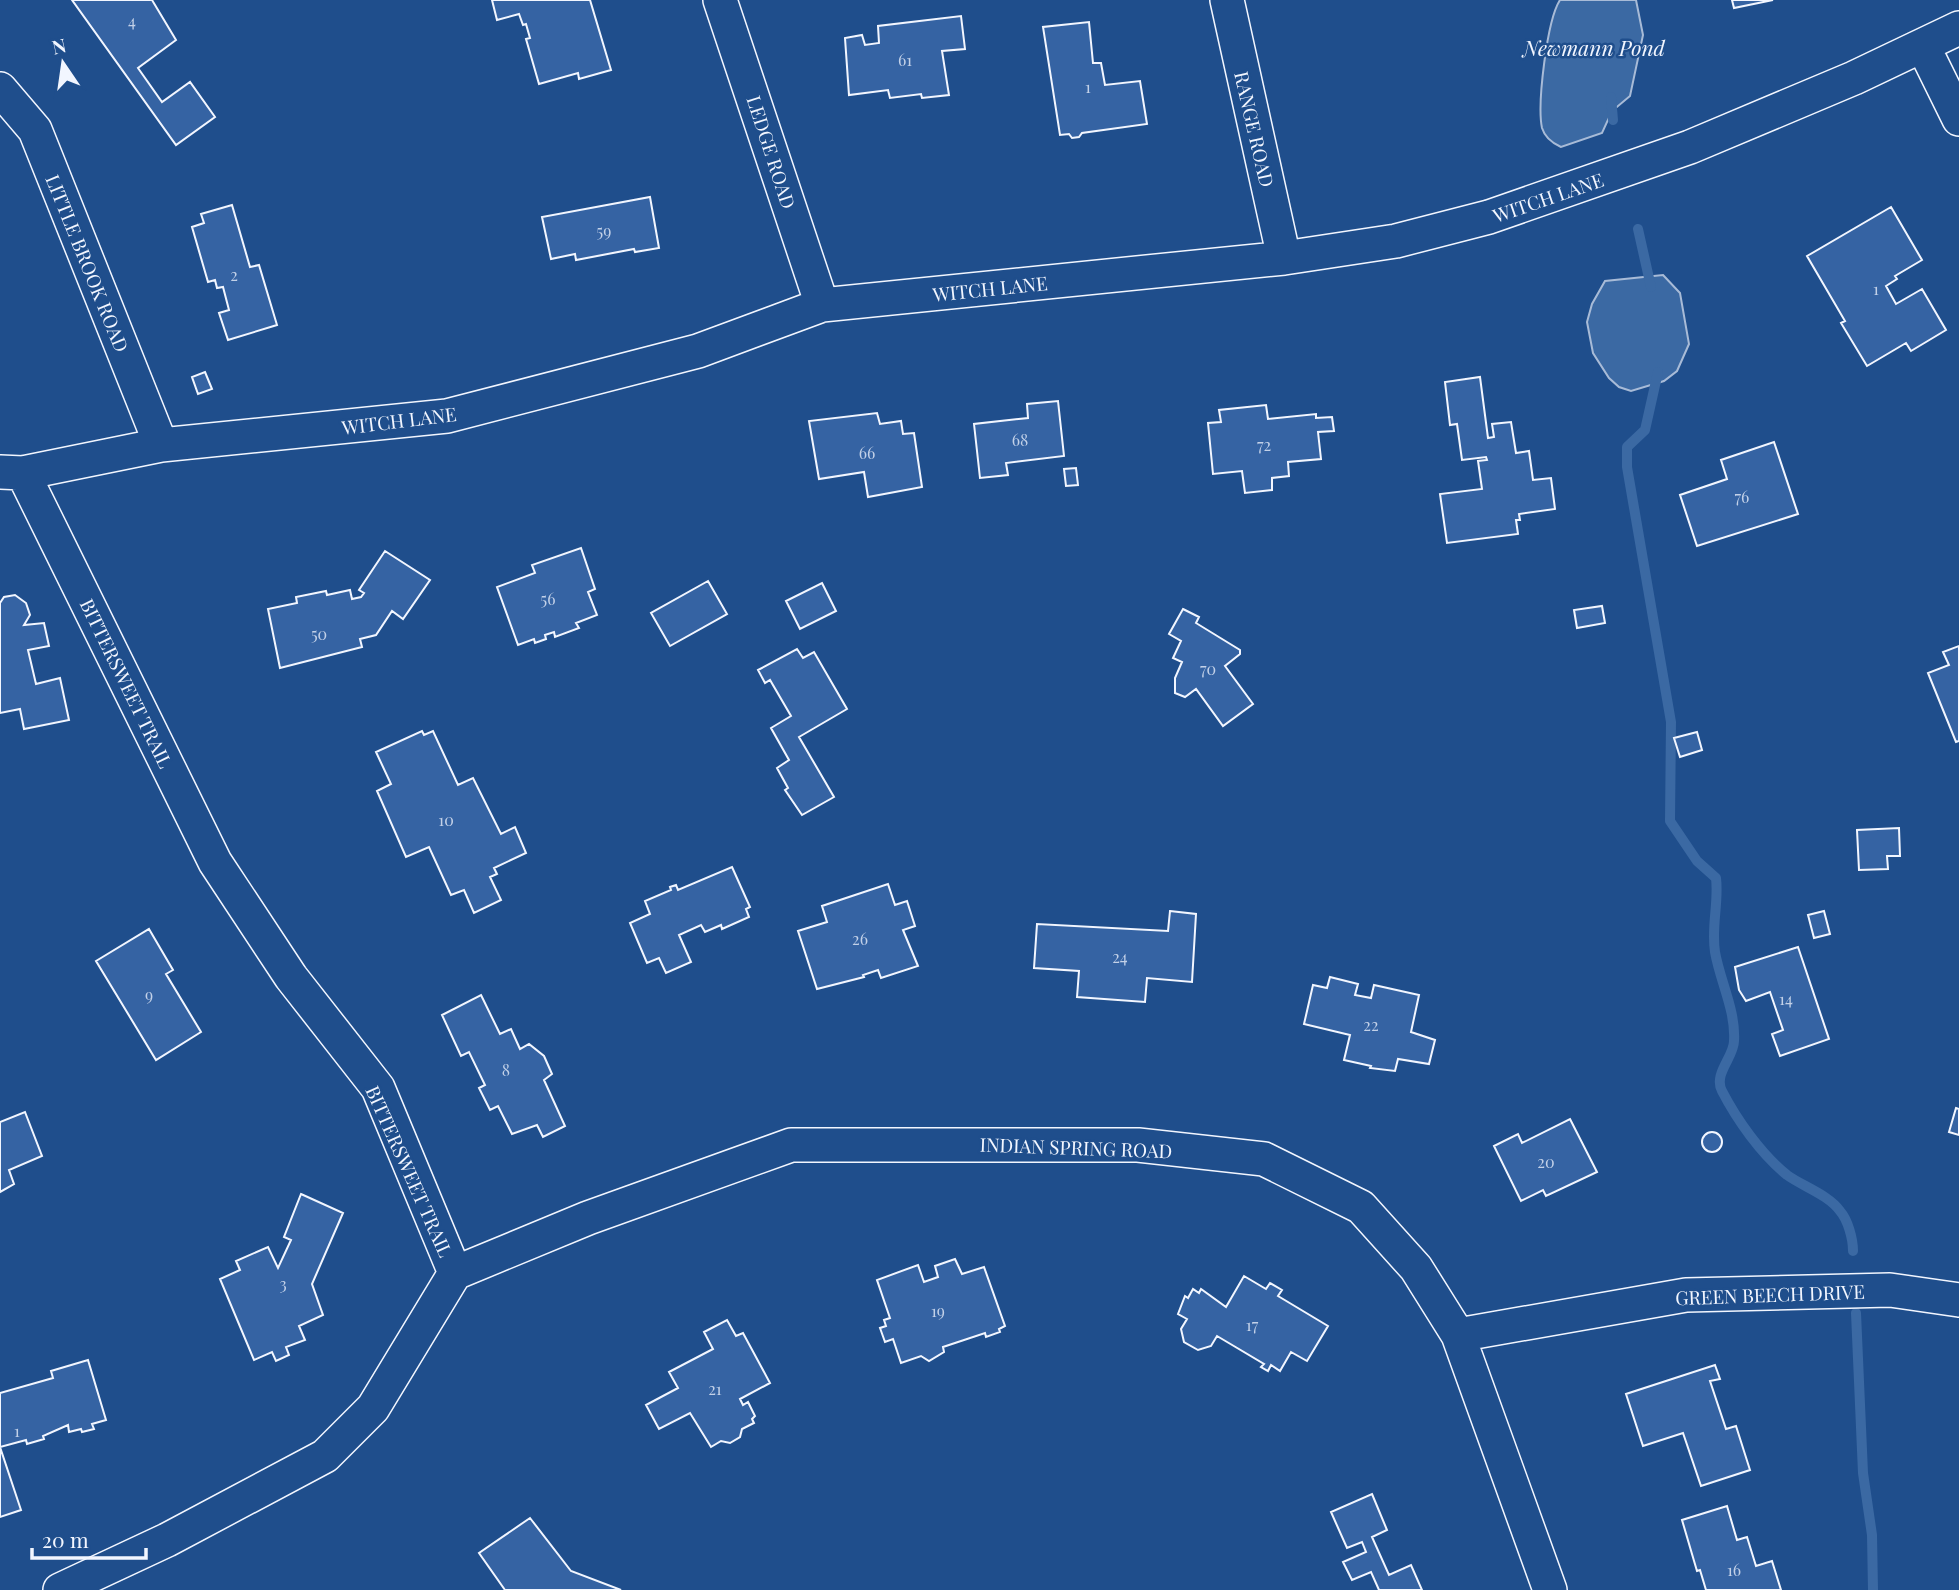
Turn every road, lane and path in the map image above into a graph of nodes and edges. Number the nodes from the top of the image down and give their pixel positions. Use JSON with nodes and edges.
{"nodes":[{"id":1,"x":720,"y":0,"type":"edge"},
{"id":2,"x":1227,"y":0,"type":"edge"},
{"id":3,"x":1959,"y":28,"type":"edge"},
{"id":4,"x":1923,"y":46,"type":"junction"},
{"id":5,"x":0,"y":89,"type":"edge"},
{"id":6,"x":1959,"y":119,"type":"edge"},
{"id":7,"x":1284,"y":258,"type":"junction"},
{"id":8,"x":822,"y":305,"type":"junction"},
{"id":9,"x":160,"y":445,"type":"junction"},
{"id":10,"x":12,"y":473,"type":"edge"},
{"id":11,"x":455,"y":1273,"type":"junction"},
{"id":12,"x":1959,"y":1300,"type":"edge"},
{"id":13,"x":1458,"y":1335,"type":"junction"},
{"id":14,"x":60,"y":1590,"type":"edge"},
{"id":15,"x":1550,"y":1590,"type":"edge"}],
"edges":[{"from":1,"to":8,"type":"street","name":"LEDGE ROAD"},
{"from":2,"to":7,"type":"street","name":"RANGE ROAD"},
{"from":3,"to":4,"type":"street","name":"WITCH LANE"},
{"from":4,"to":6,"type":"street"},
{"from":4,"to":7,"type":"street","name":"WITCH LANE"},
{"from":5,"to":9,"type":"street","name":"LITTLE BROOK ROAD"},
{"from":7,"to":8,"type":"street","name":"WITCH LANE"},
{"from":8,"to":9,"type":"street","name":"WITCH LANE"},
{"from":9,"to":10,"type":"street","name":"WITCH LANE"},
{"from":10,"to":11,"type":"street","name":"BITTERSWEET TRAIL"},
{"from":11,"to":13,"type":"street","name":"INDIAN SPRING ROAD"},
{"from":11,"to":14,"type":"street","name":"BITTERSWEET TRAIL"},
{"from":12,"to":13,"type":"street","name":"GREEN BEECH DRIVE"},
{"from":13,"to":15,"type":"street","name":"INDIAN SPRING ROAD"}]}
